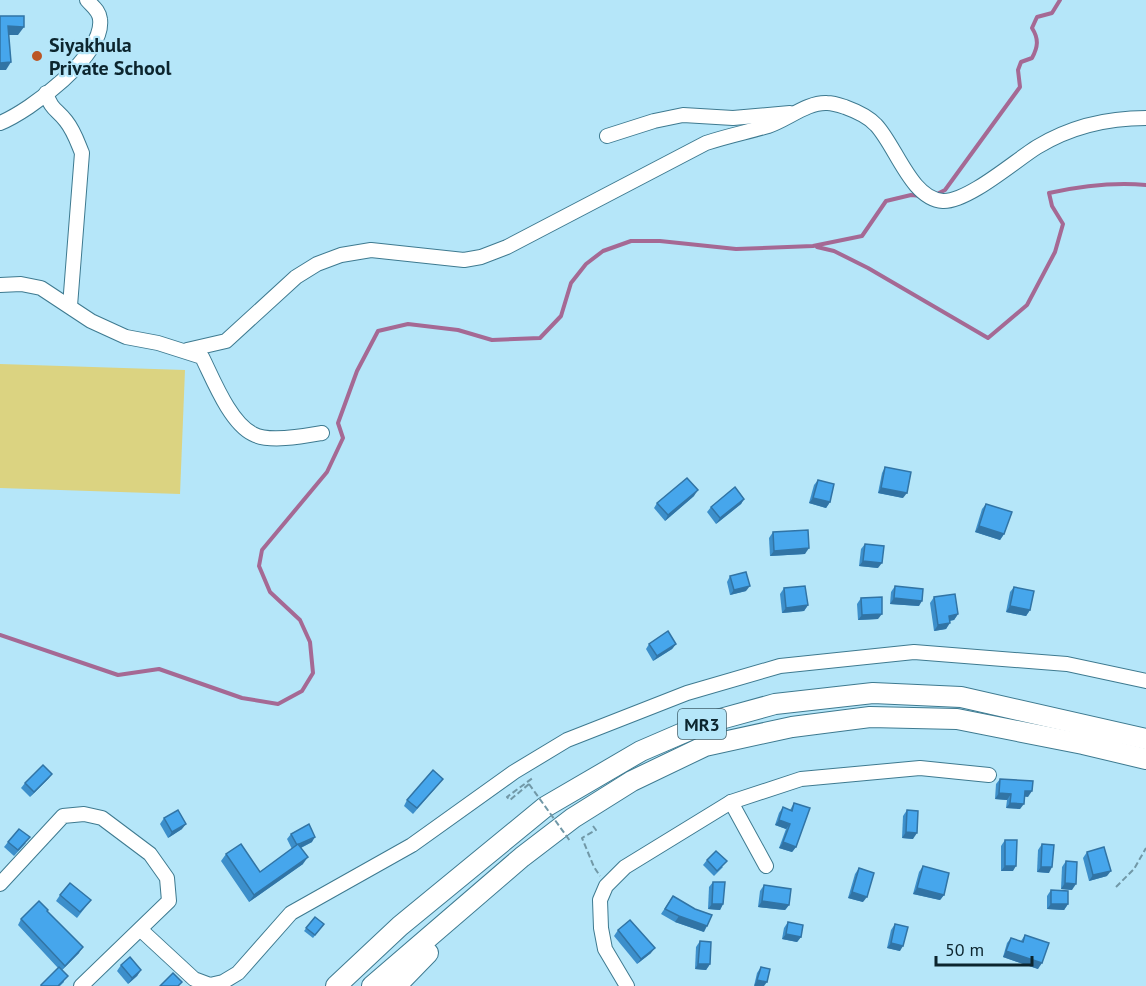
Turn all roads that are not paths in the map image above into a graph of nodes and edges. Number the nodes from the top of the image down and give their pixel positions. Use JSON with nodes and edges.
{"nodes":[{"id":1,"x":87,"y":0,"type":"edge"},
{"id":2,"x":46,"y":93,"type":"junction"},
{"id":3,"x":798,"y":112,"type":"junction"},
{"id":4,"x":1146,"y":118,"type":"edge"},
{"id":5,"x":0,"y":123,"type":"edge"},
{"id":6,"x":607,"y":136,"type":"dead end"},
{"id":7,"x":0,"y":285,"type":"edge"},
{"id":8,"x":70,"y":306,"type":"junction"},
{"id":9,"x":187,"y":350,"type":"junction"},
{"id":10,"x":322,"y":433,"type":"dead end"},
{"id":11,"x":1146,"y":681,"type":"edge"},
{"id":12,"x":1146,"y":739,"type":"edge"},
{"id":13,"x":1146,"y":759,"type":"edge"},
{"id":14,"x":989,"y":775,"type":"dead end"},
{"id":15,"x":731,"y":802,"type":"junction"},
{"id":16,"x":522,"y":857,"type":"junction"},
{"id":17,"x":766,"y":866,"type":"dead end"},
{"id":18,"x":0,"y":884,"type":"edge"},
{"id":19,"x":400,"y":926,"type":"junction"},
{"id":20,"x":141,"y":930,"type":"junction"},
{"id":21,"x":81,"y":986,"type":"edge"},
{"id":22,"x":322,"y":986,"type":"edge"},
{"id":23,"x":336,"y":986,"type":"edge"},
{"id":24,"x":372,"y":986,"type":"edge"},
{"id":25,"x":396,"y":986,"type":"edge"},
{"id":26,"x":627,"y":986,"type":"edge"}],
"edges":[{"from":1,"to":2,"type":"street"},
{"from":2,"to":5,"type":"street"},
{"from":2,"to":8,"type":"street"},
{"from":3,"to":4,"type":"street"},
{"from":3,"to":6,"type":"street"},
{"from":3,"to":9,"type":"street"},
{"from":7,"to":8,"type":"street"},
{"from":8,"to":9,"type":"street"},
{"from":9,"to":10,"type":"street"},
{"from":11,"to":20,"type":"street"},
{"from":12,"to":19,"type":"highway","number":"MR3"},
{"from":13,"to":16,"type":"highway","number":"MR3"},
{"from":14,"to":15,"type":"street"},
{"from":15,"to":17,"type":"street"},
{"from":15,"to":26,"type":"street"},
{"from":16,"to":24,"type":"highway","number":"MR3"},
{"from":16,"to":25,"type":"highway"},
{"from":18,"to":20,"type":"street"},
{"from":19,"to":22,"type":"highway"},
{"from":19,"to":23,"type":"highway","number":"MR3"},
{"from":20,"to":21,"type":"street"}]}
